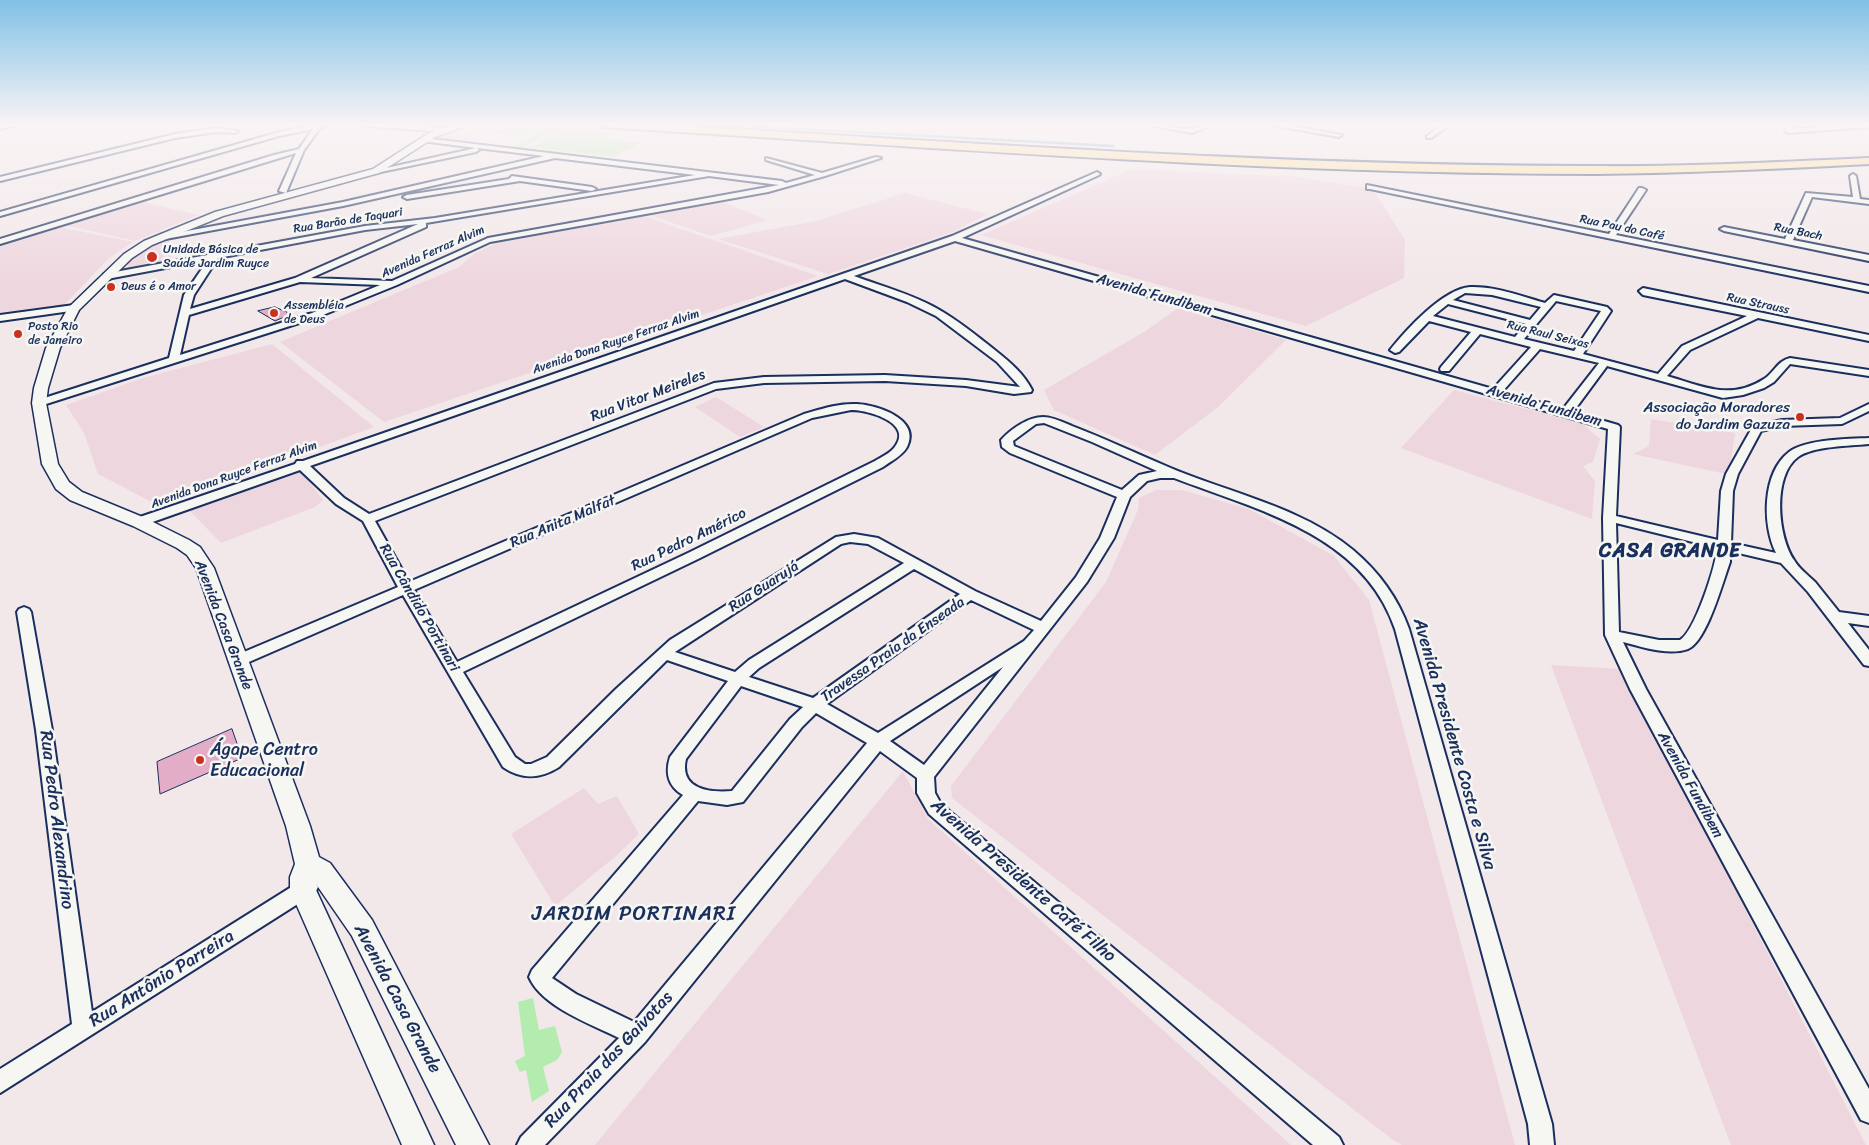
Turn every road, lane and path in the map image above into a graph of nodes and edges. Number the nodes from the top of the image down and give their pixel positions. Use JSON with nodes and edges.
{"nodes":[{"id":1,"x":127,"y":177,"type":"edge"},
{"id":2,"x":208,"y":177,"type":"edge"},
{"id":3,"x":289,"y":177,"type":"edge"},
{"id":4,"x":352,"y":177,"type":"edge"},
{"id":5,"x":463,"y":177,"type":"edge"},
{"id":6,"x":507,"y":177,"type":"edge"},
{"id":7,"x":690,"y":177,"type":"edge"},
{"id":8,"x":738,"y":177,"type":"edge"},
{"id":9,"x":814,"y":177,"type":"edge"},
{"id":10,"x":1089,"y":177,"type":"edge"},
{"id":11,"x":1854,"y":177,"type":"edge"},
{"id":12,"x":520,"y":179,"type":"junction"},
{"id":13,"x":790,"y":184,"type":"junction"},
{"id":14,"x":1370,"y":187,"type":"dead end"},
{"id":15,"x":1642,"y":190,"type":"dead end"},
{"id":16,"x":606,"y":191,"type":"junction"},
{"id":17,"x":283,"y":192,"type":"dead end"},
{"id":18,"x":1857,"y":200,"type":"junction"},
{"id":19,"x":1869,"y":202,"type":"edge"},
{"id":20,"x":343,"y":204,"type":"junction"},
{"id":21,"x":0,"y":214,"type":"edge"},
{"id":22,"x":435,"y":220,"type":"junction"},
{"id":23,"x":1724,"y":229,"type":"dead end"},
{"id":24,"x":1611,"y":237,"type":"junction"},
{"id":25,"x":159,"y":238,"type":"junction"},
{"id":26,"x":955,"y":238,"type":"junction"},
{"id":27,"x":0,"y":242,"type":"edge"},
{"id":28,"x":1788,"y":242,"type":"junction"},
{"id":29,"x":214,"y":256,"type":"junction"},
{"id":30,"x":1869,"y":258,"type":"edge"},
{"id":31,"x":107,"y":276,"type":"junction"},
{"id":32,"x":845,"y":276,"type":"junction"},
{"id":33,"x":298,"y":280,"type":"junction"},
{"id":34,"x":394,"y":283,"type":"junction"},
{"id":35,"x":1869,"y":290,"type":"edge"},
{"id":36,"x":1643,"y":291,"type":"dead end"},
{"id":37,"x":1446,"y":301,"type":"junction"},
{"id":38,"x":1547,"y":306,"type":"junction"},
{"id":39,"x":74,"y":308,"type":"junction"},
{"id":40,"x":186,"y":313,"type":"junction"},
{"id":41,"x":1755,"y":316,"type":"junction"},
{"id":42,"x":0,"y":318,"type":"edge"},
{"id":43,"x":1428,"y":318,"type":"junction"},
{"id":44,"x":1532,"y":323,"type":"junction"},
{"id":45,"x":1478,"y":330,"type":"junction"},
{"id":46,"x":1869,"y":338,"type":"edge"},
{"id":47,"x":1518,"y":340,"type":"junction"},
{"id":48,"x":1538,"y":345,"type":"junction"},
{"id":49,"x":1396,"y":350,"type":"dead end"},
{"id":50,"x":1577,"y":355,"type":"junction"},
{"id":51,"x":174,"y":360,"type":"junction"},
{"id":52,"x":1605,"y":362,"type":"junction"},
{"id":53,"x":1444,"y":369,"type":"dead end"},
{"id":54,"x":1869,"y":373,"type":"edge"},
{"id":55,"x":1661,"y":378,"type":"junction"},
{"id":56,"x":1496,"y":392,"type":"junction"},
{"id":57,"x":39,"y":404,"type":"junction"},
{"id":58,"x":1869,"y":407,"type":"edge"},
{"id":59,"x":1566,"y":413,"type":"junction"},
{"id":60,"x":892,"y":418,"type":"joint"},
{"id":61,"x":1869,"y":441,"type":"edge"},
{"id":62,"x":301,"y":464,"type":"junction"},
{"id":63,"x":1176,"y":475,"type":"junction"},
{"id":64,"x":1124,"y":496,"type":"junction"},
{"id":65,"x":1610,"y":518,"type":"junction"},
{"id":66,"x":368,"y":519,"type":"junction"},
{"id":67,"x":139,"y":522,"type":"junction"},
{"id":68,"x":1725,"y":546,"type":"junction"},
{"id":69,"x":1787,"y":560,"type":"junction"},
{"id":70,"x":912,"y":564,"type":"junction"},
{"id":71,"x":406,"y":589,"type":"junction"},
{"id":72,"x":970,"y":594,"type":"junction"},
{"id":73,"x":24,"y":612,"type":"dead end"},
{"id":74,"x":1835,"y":616,"type":"junction"},
{"id":75,"x":1869,"y":621,"type":"edge"},
{"id":76,"x":1038,"y":634,"type":"junction"},
{"id":77,"x":1612,"y":635,"type":"junction"},
{"id":78,"x":664,"y":654,"type":"junction"},
{"id":79,"x":1867,"y":656,"type":"edge"},
{"id":80,"x":237,"y":661,"type":"junction"},
{"id":81,"x":456,"y":669,"type":"junction"},
{"id":82,"x":739,"y":678,"type":"junction"},
{"id":83,"x":815,"y":705,"type":"junction"},
{"id":84,"x":878,"y":741,"type":"junction"},
{"id":85,"x":518,"y":769,"type":"joint"},
{"id":86,"x":926,"y":775,"type":"junction"},
{"id":87,"x":694,"y":794,"type":"junction"},
{"id":88,"x":312,"y":877,"type":"junction"},
{"id":89,"x":83,"y":1028,"type":"junction"},
{"id":90,"x":638,"y":1035,"type":"junction"},
{"id":91,"x":0,"y":1082,"type":"edge"},
{"id":92,"x":1869,"y":1112,"type":"edge"},
{"id":93,"x":418,"y":1145,"type":"edge"},
{"id":94,"x":473,"y":1145,"type":"edge"},
{"id":95,"x":529,"y":1145,"type":"edge"},
{"id":96,"x":1331,"y":1145,"type":"edge"},
{"id":97,"x":1542,"y":1145,"type":"edge"}],
"edges":[{"from":1,"to":21,"type":"street"},
{"from":2,"to":27,"type":"street"},
{"from":3,"to":17,"type":"street"},
{"from":4,"to":25,"type":"main road","name":"Avenida Casa Grande"},
{"from":5,"to":20,"type":"street"},
{"from":6,"to":12,"type":"street"},
{"from":7,"to":16,"type":"street","name":"Rua Barão de Taquari"},
{"from":8,"to":13,"type":"street"},
{"from":9,"to":13,"type":"street","name":"Avenida Ferraz Alvim"},
{"from":10,"to":26,"type":"street","name":"Avenida Dona Ruyce Ferraz Alvim"},
{"from":11,"to":18,"type":"street"},
{"from":12,"to":16,"type":"street"},
{"from":12,"to":20,"type":"street"},
{"from":13,"to":34,"type":"street","name":"Avenida Ferraz Alvim"},
{"from":14,"to":24,"type":"street","name":"Rua Pau do Café"},
{"from":15,"to":24,"type":"street"},
{"from":16,"to":22,"type":"street","name":"Rua Barão de Taquari"},
{"from":18,"to":19,"type":"street"},
{"from":18,"to":28,"type":"street"},
{"from":20,"to":25,"type":"street"},
{"from":22,"to":29,"type":"street","name":"Rua Barão de Taquari"},
{"from":22,"to":33,"type":"street"},
{"from":23,"to":28,"type":"street","name":"Rua Bach"},
{"from":24,"to":35,"type":"street","name":"Rua Pau do Café"},
{"from":25,"to":31,"type":"main road","name":"Avenida Casa Grande"},
{"from":26,"to":32,"type":"street","name":"Avenida Dona Ruyce Ferraz Alvim"},
{"from":26,"to":56,"type":"street","name":"Avenida Fundibem"},
{"from":28,"to":30,"type":"street","name":"Rua Bach"},
{"from":29,"to":31,"type":"street","name":"Rua Barão de Taquari"},
{"from":29,"to":40,"type":"street"},
{"from":31,"to":39,"type":"main road","name":"Avenida Casa Grande"},
{"from":32,"to":62,"type":"street","name":"Avenida Dona Ruyce Ferraz Alvim"},
{"from":32,"to":66,"type":"street","name":"Rua Vitor Meireles"},
{"from":33,"to":34,"type":"street"},
{"from":33,"to":40,"type":"street"},
{"from":34,"to":51,"type":"street","name":"Avenida Ferraz Alvim"},
{"from":36,"to":41,"type":"street","name":"Rua Strauss"},
{"from":37,"to":38,"type":"street"},
{"from":37,"to":43,"type":"street"},
{"from":37,"to":44,"type":"street"},
{"from":38,"to":44,"type":"street"},
{"from":38,"to":50,"type":"street"},
{"from":39,"to":42,"type":"street"},
{"from":39,"to":57,"type":"main road","name":"Avenida Casa Grande"},
{"from":40,"to":51,"type":"street"},
{"from":41,"to":46,"type":"street","name":"Rua Strauss"},
{"from":41,"to":55,"type":"street"},
{"from":43,"to":45,"type":"street","name":"Rua Raul Seixas"},
{"from":43,"to":49,"type":"street"},
{"from":44,"to":47,"type":"street"},
{"from":45,"to":47,"type":"street","name":"Rua Raul Seixas"},
{"from":45,"to":53,"type":"street"},
{"from":47,"to":48,"type":"street","name":"Rua Raul Seixas"},
{"from":48,"to":50,"type":"street","name":"Rua Raul Seixas"},
{"from":48,"to":56,"type":"street"},
{"from":50,"to":52,"type":"street","name":"Rua Raul Seixas"},
{"from":51,"to":57,"type":"street","name":"Avenida Ferraz Alvim"},
{"from":52,"to":55,"type":"street","name":"Rua Raul Seixas"},
{"from":52,"to":59,"type":"street"},
{"from":54,"to":55,"type":"street","name":"Rua Raul Seixas"},
{"from":56,"to":59,"type":"street","name":"Avenida Fundibem"},
{"from":57,"to":67,"type":"main road","name":"Avenida Casa Grande"},
{"from":58,"to":68,"type":"street"},
{"from":59,"to":65,"type":"street","name":"Avenida Fundibem"},
{"from":60,"to":71,"type":"street","name":"Rua Anita Malfat"},
{"from":60,"to":81,"type":"street","name":"Rua Pedro Américo"},
{"from":61,"to":69,"type":"street"},
{"from":62,"to":66,"type":"street","name":"Rua Cândido Portinari"},
{"from":62,"to":67,"type":"street","name":"Avenida Dona Ruyce Ferraz Alvim"},
{"from":63,"to":64,"type":"street"},
{"from":63,"to":64,"type":"street","name":"Avenida Presidente Costa e Silva"},
{"from":63,"to":97,"type":"street","name":"Avenida Presidente Costa e Silva"},
{"from":64,"to":76,"type":"street"},
{"from":65,"to":68,"type":"street"},
{"from":65,"to":77,"type":"street","name":"Avenida Fundibem"},
{"from":66,"to":71,"type":"street","name":"Rua Cândido Portinari"},
{"from":67,"to":80,"type":"main road","name":"Avenida Casa Grande"},
{"from":68,"to":69,"type":"street"},
{"from":68,"to":77,"type":"street"},
{"from":69,"to":74,"type":"street"},
{"from":70,"to":72,"type":"street","name":"Rua Guarujá"},
{"from":70,"to":78,"type":"street","name":"Rua Guarujá"},
{"from":70,"to":82,"type":"street"},
{"from":71,"to":80,"type":"street","name":"Rua Anita Malfat"},
{"from":71,"to":81,"type":"street","name":"Rua Cândido Portinari"},
{"from":72,"to":76,"type":"street","name":"Rua Guarujá"},
{"from":72,"to":83,"type":"street","name":"Travessa Praia da Enseada"},
{"from":73,"to":89,"type":"street","name":"Rua Pedro Alexandrino"},
{"from":74,"to":75,"type":"street"},
{"from":74,"to":79,"type":"street"},
{"from":76,"to":84,"type":"street","name":"Rua Praia das Gaivotas"},
{"from":76,"to":86,"type":"street"},
{"from":77,"to":92,"type":"street","name":"Avenida Fundibem"},
{"from":78,"to":82,"type":"street"},
{"from":78,"to":85,"type":"street","name":"Rua Guarujá"},
{"from":80,"to":88,"type":"main road","name":"Avenida Casa Grande"},
{"from":81,"to":85,"type":"street","name":"Rua Cândido Portinari"},
{"from":82,"to":83,"type":"street"},
{"from":82,"to":87,"type":"street"},
{"from":83,"to":84,"type":"street"},
{"from":83,"to":87,"type":"street","name":"Travessa Praia da Enseada"},
{"from":84,"to":86,"type":"street"},
{"from":84,"to":90,"type":"street","name":"Rua Praia das Gaivotas"},
{"from":86,"to":96,"type":"street","name":"Avenida Presidente Café Filho"},
{"from":87,"to":90,"type":"street"},
{"from":88,"to":89,"type":"street","name":"Rua Antônio Parreira"},
{"from":88,"to":93,"type":"main road","name":"Avenida Casa Grande"},
{"from":88,"to":94,"type":"main road","name":"Avenida Casa Grande"},
{"from":89,"to":91,"type":"street","name":"Rua Antônio Parreira"},
{"from":90,"to":95,"type":"street","name":"Rua Praia das Gaivotas"}]}
